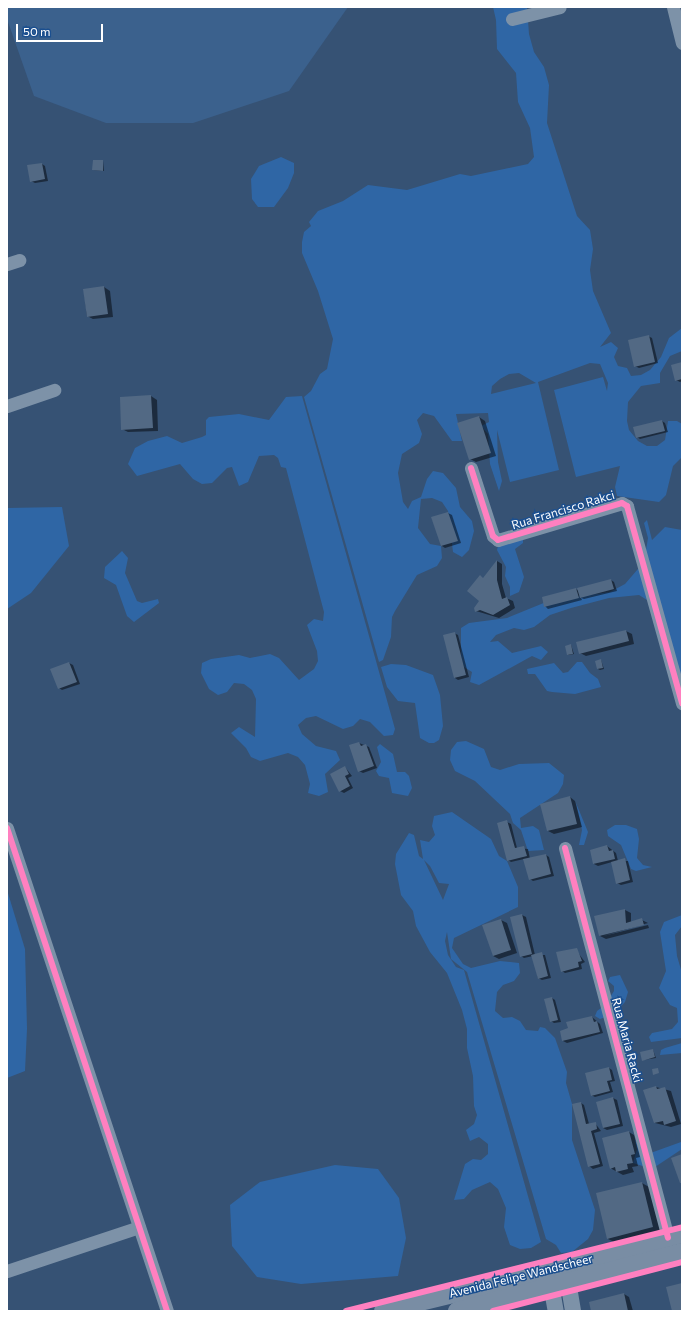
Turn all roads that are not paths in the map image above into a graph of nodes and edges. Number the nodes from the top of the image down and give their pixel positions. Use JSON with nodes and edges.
{"nodes":[{"id":1,"x":560,"y":7,"type":"edge"},
{"id":2,"x":673,"y":7,"type":"edge"},
{"id":3,"x":512,"y":19,"type":"dead end"},
{"id":4,"x":682,"y":43,"type":"edge"},
{"id":5,"x":54,"y":390,"type":"dead end"},
{"id":6,"x":7,"y":406,"type":"edge"},
{"id":7,"x":471,"y":468,"type":"dead end"},
{"id":8,"x":682,"y":703,"type":"edge"},
{"id":9,"x":7,"y":828,"type":"edge"},
{"id":10,"x":564,"y":848,"type":"dead end"},
{"id":11,"x":139,"y":1227,"type":"junction"},
{"id":12,"x":675,"y":1236,"type":"edge"},
{"id":13,"x":682,"y":1252,"type":"edge"},
{"id":14,"x":7,"y":1271,"type":"edge"},
{"id":15,"x":559,"y":1276,"type":"junction"},
{"id":16,"x":167,"y":1311,"type":"edge"},
{"id":17,"x":384,"y":1311,"type":"edge"},
{"id":18,"x":457,"y":1311,"type":"edge"},
{"id":19,"x":556,"y":1311,"type":"edge"},
{"id":20,"x":573,"y":1311,"type":"edge"}],
"edges":[{"from":1,"to":3,"type":"street"},
{"from":2,"to":4,"type":"street"},
{"from":5,"to":6,"type":"street"},
{"from":7,"to":8,"type":"street","name":"Rua Francisco Rakci"},
{"from":9,"to":11,"type":"street"},
{"from":10,"to":12,"type":"street","name":"Rua Maria Racki"},
{"from":11,"to":14,"type":"street"},
{"from":11,"to":16,"type":"street"},
{"from":12,"to":15,"type":"main road","name":"Avenida Felipe Wandscheer"},
{"from":13,"to":15,"type":"main road","name":"Avenida Felipe Wandscheer"},
{"from":15,"to":17,"type":"main road","name":"Avenida Felipe Wandscheer"},
{"from":15,"to":18,"type":"main road","name":"Avenida Felipe Wandscheer"},
{"from":15,"to":19,"type":"street"},
{"from":15,"to":20,"type":"street"}]}
